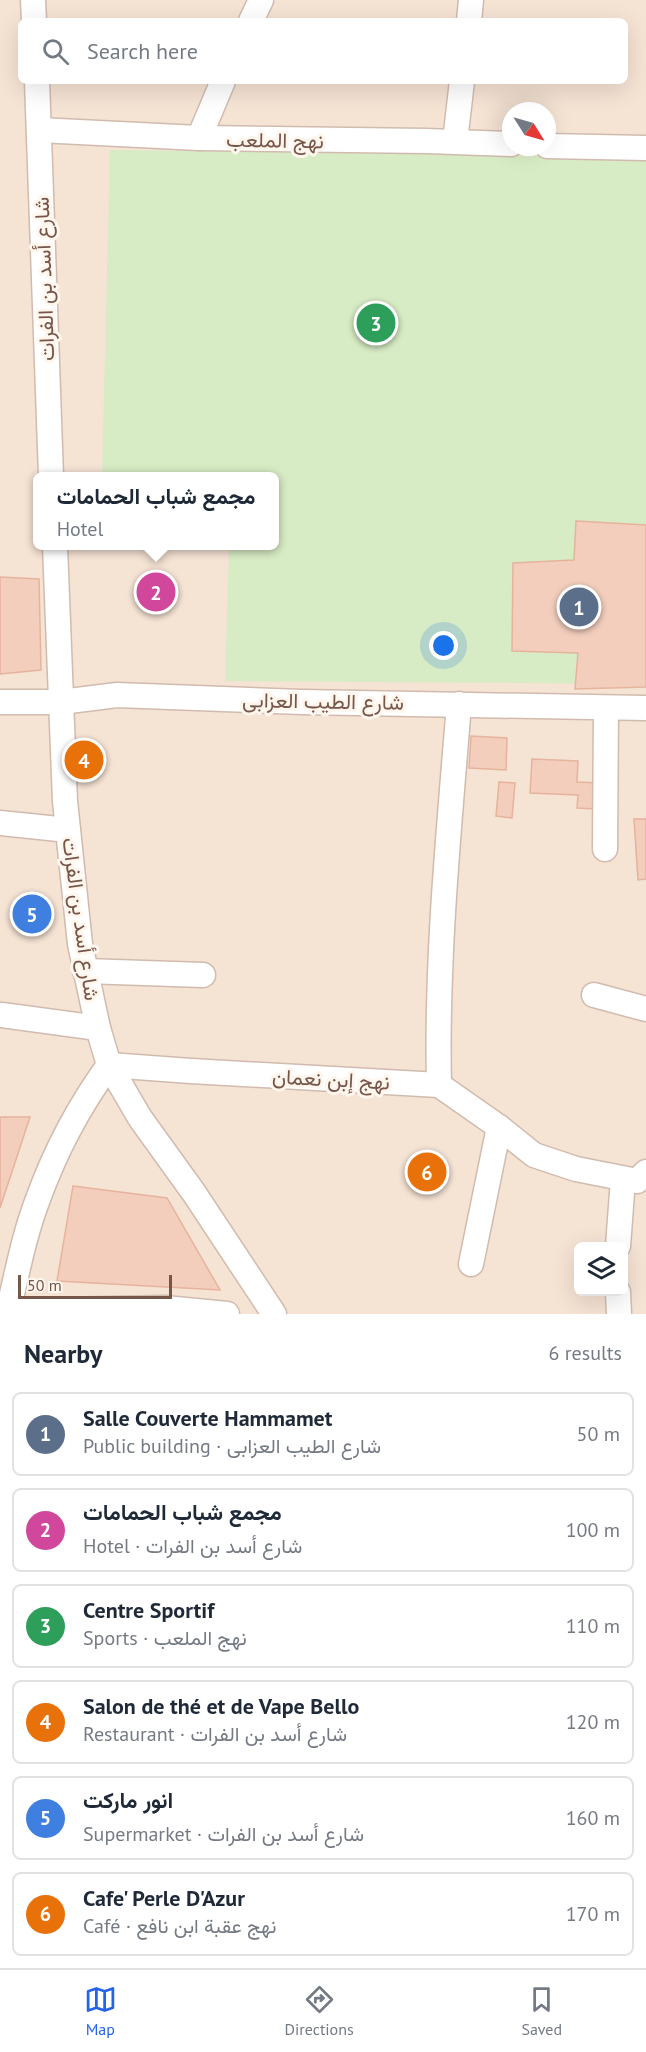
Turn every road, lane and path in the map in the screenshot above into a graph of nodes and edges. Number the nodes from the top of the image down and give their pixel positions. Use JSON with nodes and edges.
{"nodes":[{"id":1,"x":33,"y":0,"type":"edge"},
{"id":2,"x":261,"y":0,"type":"edge"},
{"id":3,"x":471,"y":0,"type":"edge"},
{"id":4,"x":34,"y":18,"type":"edge"},
{"id":5,"x":252,"y":18,"type":"edge"},
{"id":6,"x":469,"y":18,"type":"edge"},
{"id":7,"x":37,"y":84,"type":"edge"},
{"id":8,"x":222,"y":84,"type":"edge"},
{"id":9,"x":462,"y":84,"type":"edge"},
{"id":10,"x":39,"y":130,"type":"junction"},
{"id":11,"x":199,"y":138,"type":"junction"},
{"id":12,"x":455,"y":141,"type":"junction"},
{"id":13,"x":502,"y":144,"type":"edge"},
{"id":14,"x":556,"y":146,"type":"edge"},
{"id":15,"x":646,"y":148,"type":"edge"},
{"id":16,"x":51,"y":472,"type":"edge"},
{"id":17,"x":55,"y":550,"type":"edge"},
{"id":18,"x":0,"y":702,"type":"edge"},
{"id":19,"x":61,"y":702,"type":"junction"},
{"id":20,"x":459,"y":704,"type":"junction"},
{"id":21,"x":606,"y":708,"type":"junction"},
{"id":22,"x":646,"y":708,"type":"edge"},
{"id":23,"x":0,"y":823,"type":"edge"},
{"id":24,"x":68,"y":830,"type":"junction"},
{"id":25,"x":605,"y":849,"type":"dead end"},
{"id":26,"x":85,"y":971,"type":"junction"},
{"id":27,"x":203,"y":975,"type":"dead end"},
{"id":28,"x":594,"y":995,"type":"dead end"},
{"id":29,"x":646,"y":1009,"type":"edge"},
{"id":30,"x":2,"y":1015,"type":"dead end"},
{"id":31,"x":98,"y":1028,"type":"junction"},
{"id":32,"x":109,"y":1065,"type":"junction"},
{"id":33,"x":439,"y":1085,"type":"junction"},
{"id":34,"x":499,"y":1126,"type":"junction"},
{"id":35,"x":646,"y":1172,"type":"edge"},
{"id":36,"x":623,"y":1179,"type":"junction"},
{"id":37,"x":618,"y":1242,"type":"edge"},
{"id":38,"x":471,"y":1264,"type":"dead end"},
{"id":39,"x":618,"y":1296,"type":"edge"},
{"id":40,"x":4,"y":1311,"type":"edge"},
{"id":41,"x":163,"y":1311,"type":"edge"},
{"id":42,"x":227,"y":1314,"type":"edge"},
{"id":43,"x":274,"y":1314,"type":"edge"},
{"id":44,"x":619,"y":1314,"type":"edge"}],
"edges":[{"from":1,"to":4,"type":"street"},
{"from":2,"to":5,"type":"street"},
{"from":3,"to":6,"type":"street"},
{"from":7,"to":10,"type":"street","name":"شارع أسد بن الفرات"},
{"from":8,"to":11,"type":"street"},
{"from":9,"to":12,"type":"street"},
{"from":10,"to":11,"type":"street","name":"نهج الملعب"},
{"from":10,"to":16,"type":"street","name":"شارع أسد بن الفرات"},
{"from":11,"to":12,"type":"street","name":"نهج الملعب"},
{"from":12,"to":13,"type":"street","name":"نهج الملعب"},
{"from":14,"to":15,"type":"street"},
{"from":17,"to":19,"type":"street","name":"شارع أسد بن الفرات"},
{"from":18,"to":19,"type":"street","name":"شارع الطيب العزابى"},
{"from":19,"to":20,"type":"street","name":"شارع الطيب العزابى"},
{"from":19,"to":24,"type":"street","name":"شارع أسد بن الفرات"},
{"from":20,"to":21,"type":"street","name":"شارع الطيب العزابى"},
{"from":20,"to":33,"type":"street"},
{"from":21,"to":22,"type":"street","name":"شارع الطيب العزابى"},
{"from":21,"to":25,"type":"street"},
{"from":23,"to":24,"type":"street"},
{"from":24,"to":26,"type":"street","name":"شارع أسد بن الفرات"},
{"from":26,"to":27,"type":"street"},
{"from":26,"to":31,"type":"street","name":"شارع أسد بن الفرات"},
{"from":28,"to":29,"type":"street"},
{"from":30,"to":31,"type":"street"},
{"from":31,"to":32,"type":"street","name":"شارع أسد بن الفرات"},
{"from":32,"to":33,"type":"street","name":"نهج إبن نعمان"},
{"from":32,"to":40,"type":"street"},
{"from":32,"to":43,"type":"street","name":"شارع أسد بن الفرات"},
{"from":33,"to":34,"type":"street"},
{"from":34,"to":36,"type":"street"},
{"from":34,"to":38,"type":"street"},
{"from":35,"to":36,"type":"street"},
{"from":36,"to":37,"type":"street"},
{"from":39,"to":44,"type":"street"},
{"from":40,"to":41,"type":"street"},
{"from":41,"to":42,"type":"street"}]}
